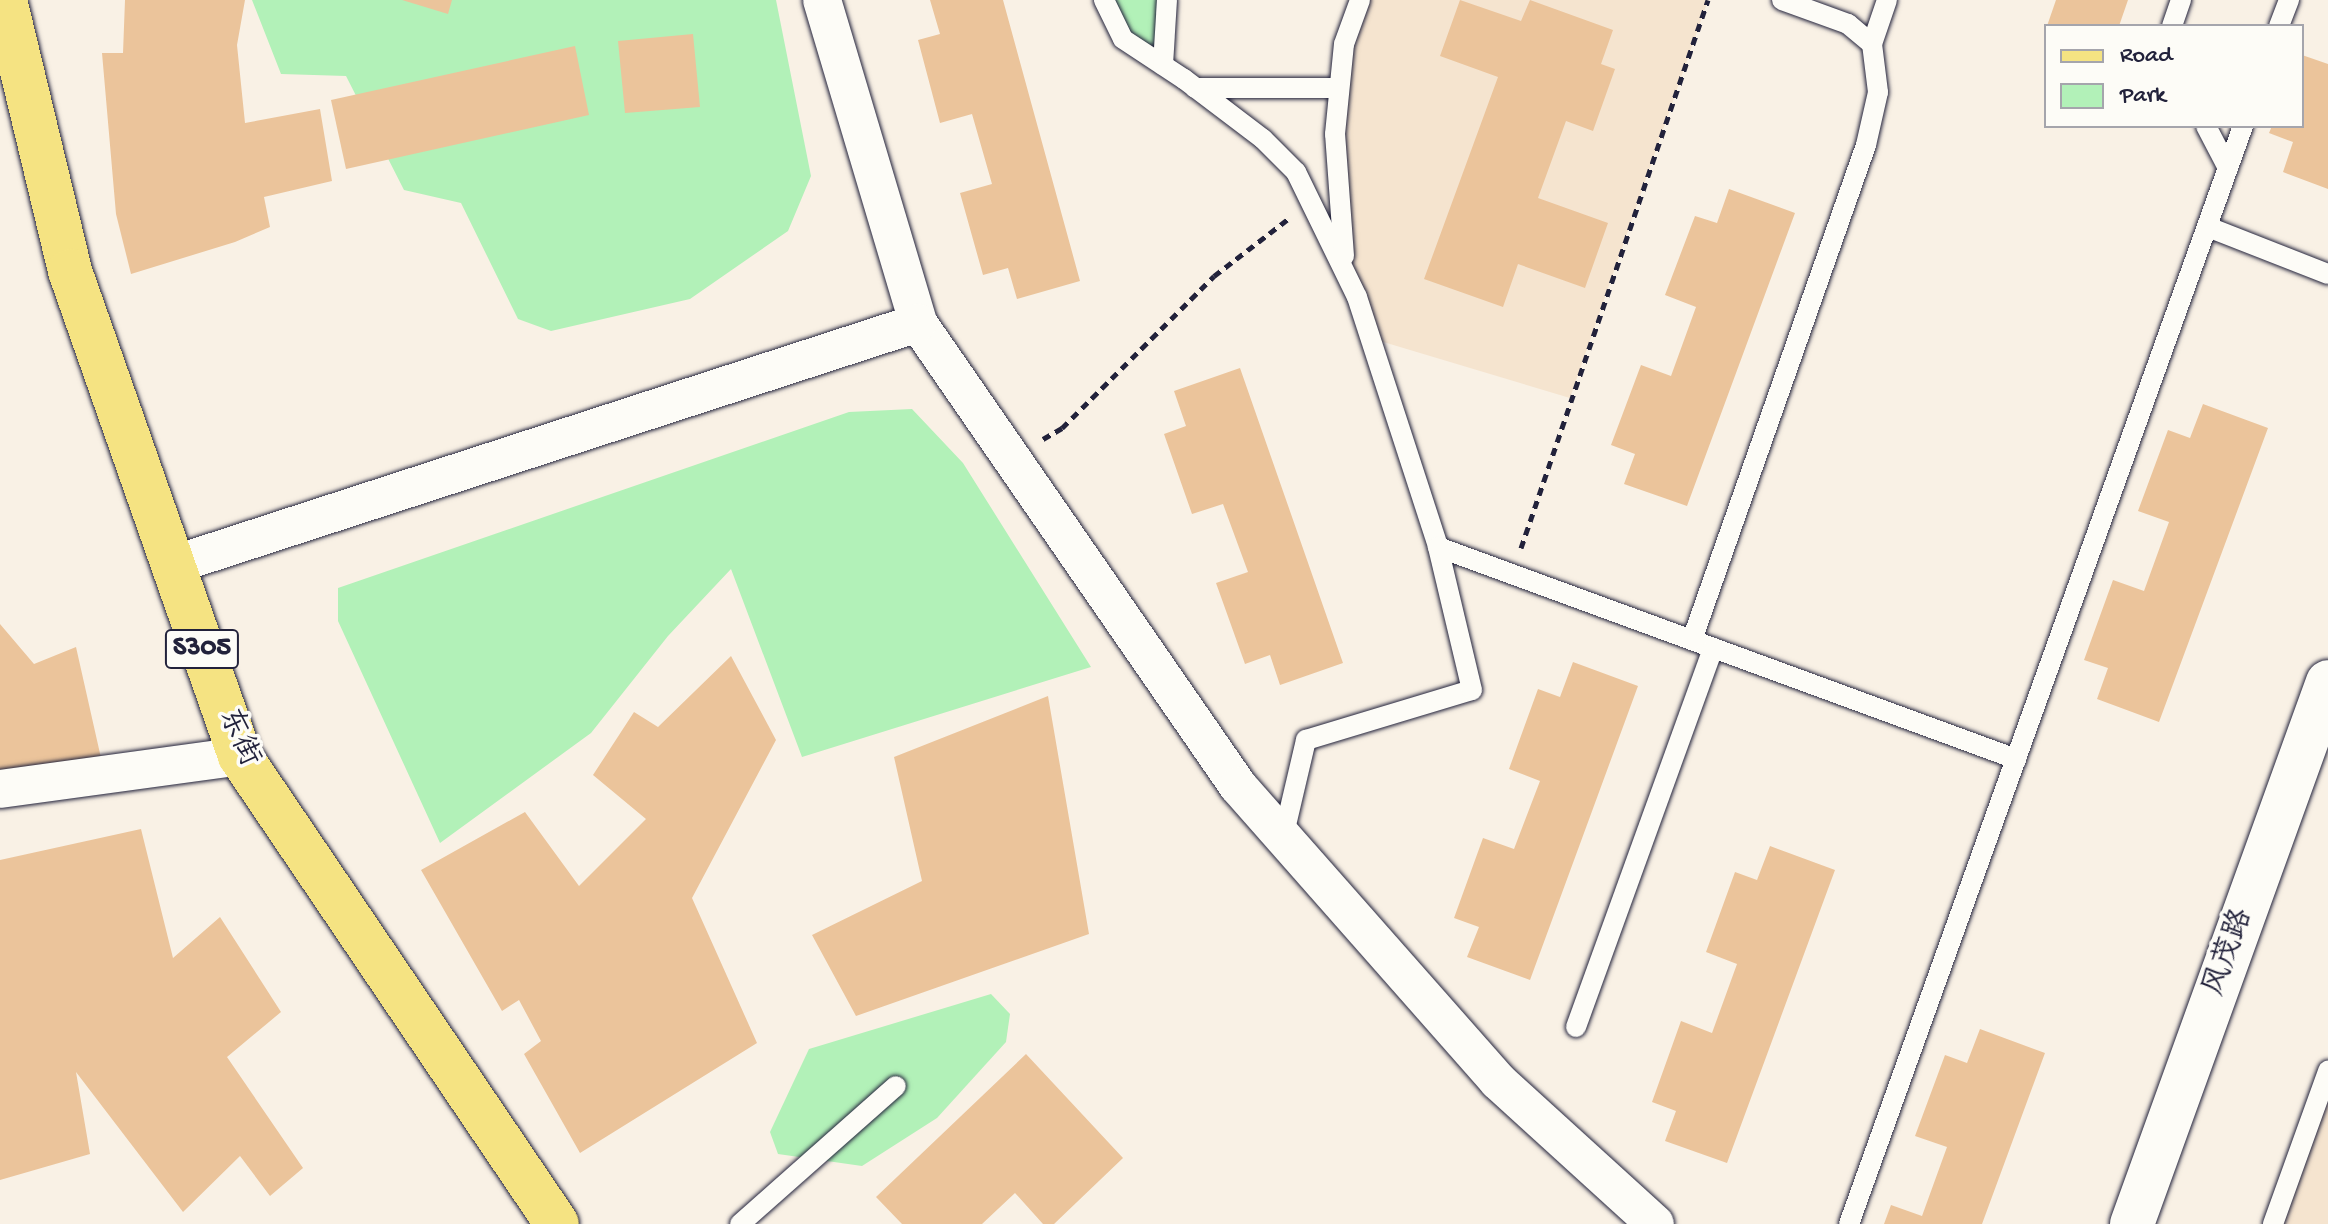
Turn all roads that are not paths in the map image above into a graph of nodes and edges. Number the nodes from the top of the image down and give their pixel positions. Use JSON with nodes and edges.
{"nodes":[{"id":1,"x":5,"y":0,"type":"edge"},
{"id":2,"x":822,"y":0,"type":"edge"},
{"id":3,"x":1104,"y":0,"type":"edge"},
{"id":4,"x":1167,"y":0,"type":"edge"},
{"id":5,"x":1360,"y":0,"type":"edge"},
{"id":6,"x":1782,"y":0,"type":"edge"},
{"id":7,"x":1887,"y":0,"type":"edge"},
{"id":8,"x":2181,"y":0,"type":"edge"},
{"id":9,"x":2289,"y":0,"type":"edge"},
{"id":10,"x":2173,"y":24,"type":"edge"},
{"id":11,"x":2280,"y":24,"type":"edge"},
{"id":12,"x":1872,"y":44,"type":"junction"},
{"id":13,"x":1163,"y":65,"type":"junction"},
{"id":14,"x":1195,"y":88,"type":"junction"},
{"id":15,"x":1339,"y":88,"type":"junction"},
{"id":16,"x":2207,"y":128,"type":"edge"},
{"id":17,"x":2242,"y":128,"type":"edge"},
{"id":18,"x":2228,"y":168,"type":"junction"},
{"id":19,"x":2208,"y":227,"type":"junction"},
{"id":20,"x":1345,"y":272,"type":"junction"},
{"id":21,"x":2328,"y":274,"type":"edge"},
{"id":22,"x":918,"y":323,"type":"junction"},
{"id":23,"x":1438,"y":547,"type":"junction"},
{"id":24,"x":173,"y":565,"type":"junction"},
{"id":25,"x":1692,"y":640,"type":"junction"},
{"id":26,"x":1713,"y":648,"type":"junction"},
{"id":27,"x":2328,"y":682,"type":"edge"},
{"id":28,"x":240,"y":756,"type":"junction"},
{"id":29,"x":2016,"y":759,"type":"junction"},
{"id":30,"x":0,"y":789,"type":"edge"},
{"id":31,"x":1283,"y":838,"type":"junction"},
{"id":32,"x":1576,"y":1027,"type":"dead end"},
{"id":33,"x":2328,"y":1071,"type":"edge"},
{"id":34,"x":896,"y":1086,"type":"dead end"},
{"id":35,"x":557,"y":1224,"type":"edge"},
{"id":36,"x":740,"y":1224,"type":"edge"},
{"id":37,"x":1655,"y":1224,"type":"edge"},
{"id":38,"x":1849,"y":1224,"type":"edge"},
{"id":39,"x":2132,"y":1224,"type":"edge"},
{"id":40,"x":2273,"y":1224,"type":"edge"}],
"edges":[{"from":1,"to":24,"type":"main road","name":"东街","number":"S305"},
{"from":2,"to":22,"type":"street"},
{"from":3,"to":13,"type":"lane"},
{"from":4,"to":13,"type":"lane"},
{"from":5,"to":15,"type":"lane"},
{"from":6,"to":12,"type":"lane"},
{"from":7,"to":12,"type":"lane"},
{"from":8,"to":10,"type":"lane"},
{"from":9,"to":11,"type":"lane"},
{"from":12,"to":25,"type":"lane"},
{"from":13,"to":14,"type":"lane"},
{"from":14,"to":15,"type":"lane"},
{"from":14,"to":20,"type":"lane"},
{"from":15,"to":20,"type":"lane"},
{"from":16,"to":18,"type":"lane"},
{"from":17,"to":18,"type":"lane"},
{"from":18,"to":19,"type":"lane"},
{"from":19,"to":21,"type":"lane"},
{"from":19,"to":29,"type":"lane"},
{"from":20,"to":23,"type":"lane"},
{"from":22,"to":24,"type":"street"},
{"from":22,"to":31,"type":"street"},
{"from":23,"to":25,"type":"lane"},
{"from":23,"to":31,"type":"lane"},
{"from":24,"to":28,"type":"main road","name":"东街","number":"S305"},
{"from":25,"to":26,"type":"lane"},
{"from":26,"to":29,"type":"lane"},
{"from":26,"to":32,"type":"lane"},
{"from":27,"to":39,"type":"street","name":"风茂路"},
{"from":28,"to":30,"type":"street"},
{"from":28,"to":35,"type":"main road","name":"东街","number":"S305"},
{"from":29,"to":38,"type":"lane"},
{"from":31,"to":37,"type":"street"},
{"from":33,"to":40,"type":"lane"},
{"from":34,"to":36,"type":"lane"}]}
